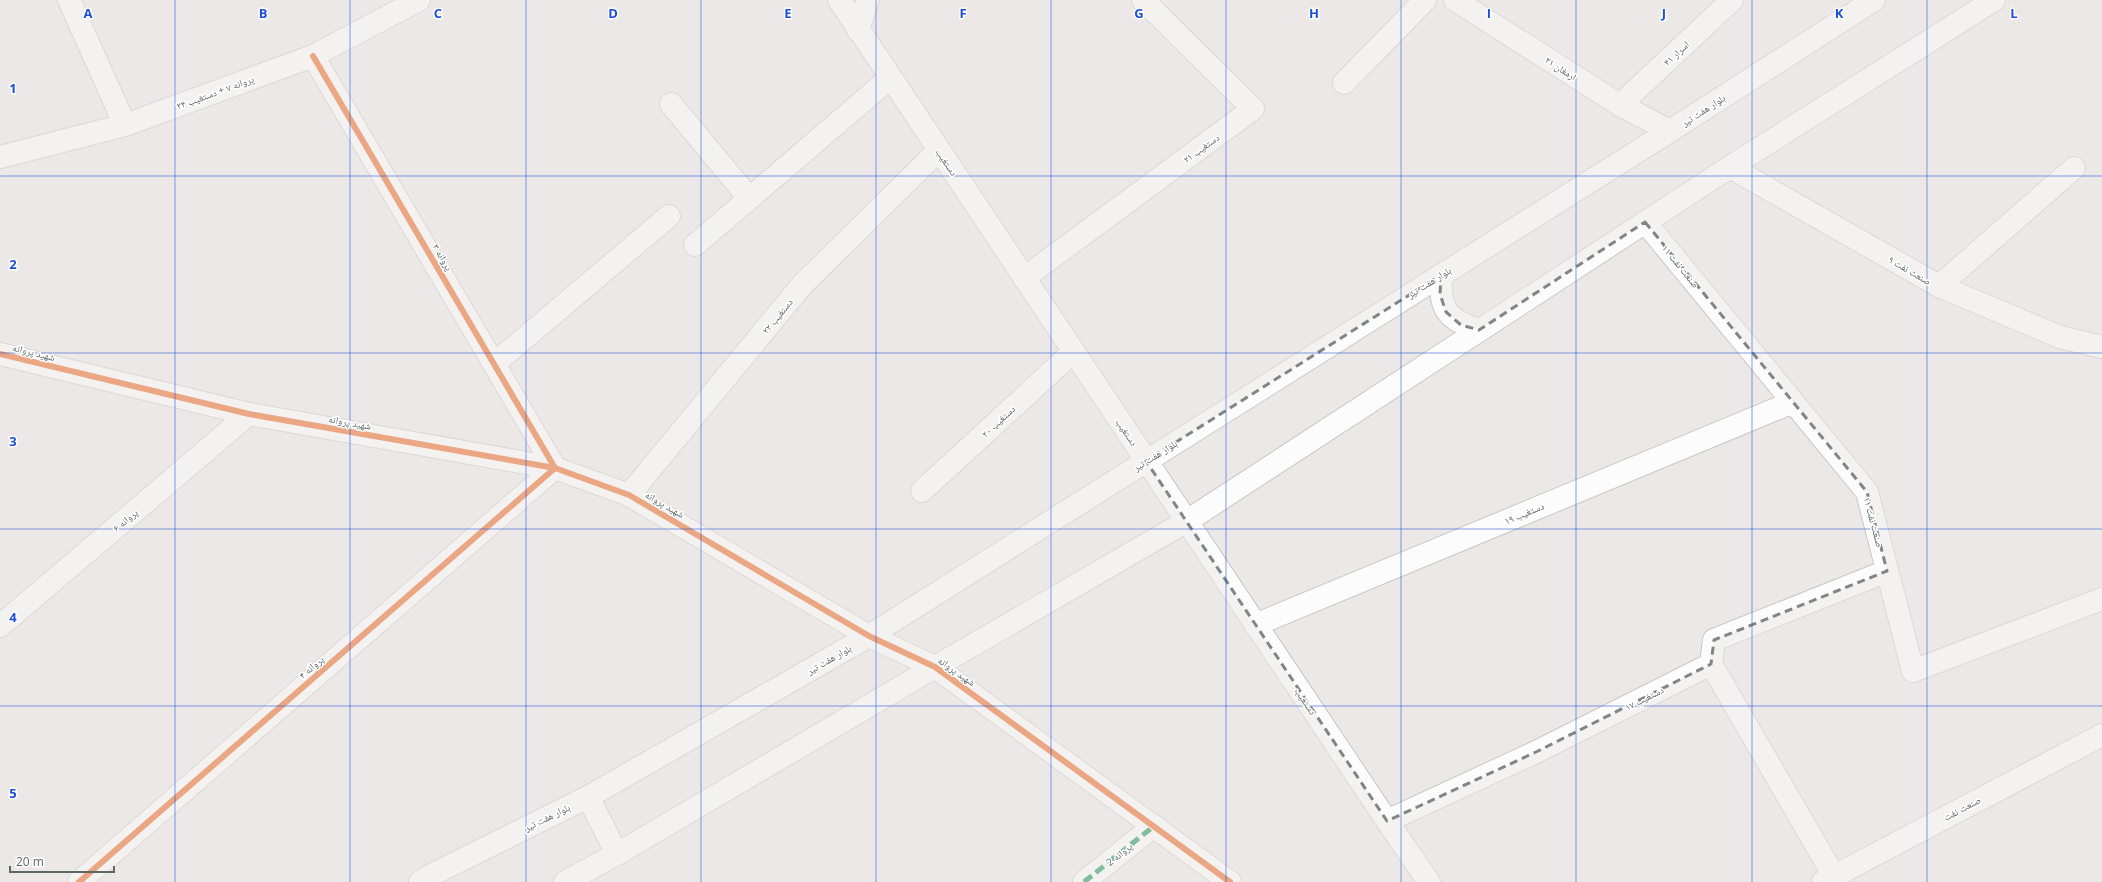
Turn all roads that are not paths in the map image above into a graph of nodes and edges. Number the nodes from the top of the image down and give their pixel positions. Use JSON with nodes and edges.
{"nodes":[{"id":1,"x":69,"y":0,"type":"edge"},
{"id":2,"x":419,"y":0,"type":"edge"},
{"id":3,"x":839,"y":0,"type":"edge"},
{"id":4,"x":868,"y":0,"type":"edge"},
{"id":5,"x":1143,"y":0,"type":"edge"},
{"id":6,"x":1425,"y":0,"type":"edge"},
{"id":7,"x":1455,"y":0,"type":"edge"},
{"id":8,"x":1732,"y":0,"type":"edge"},
{"id":9,"x":1874,"y":0,"type":"edge"},
{"id":10,"x":1994,"y":0,"type":"edge"},
{"id":11,"x":858,"y":30,"type":"junction"},
{"id":12,"x":313,"y":56,"type":"junction"},
{"id":13,"x":890,"y":78,"type":"junction"},
{"id":14,"x":1344,"y":83,"type":"dead end"},
{"id":15,"x":672,"y":104,"type":"dead end"},
{"id":16,"x":1620,"y":105,"type":"junction"},
{"id":17,"x":125,"y":125,"type":"junction"},
{"id":18,"x":1670,"y":131,"type":"junction"},
{"id":19,"x":939,"y":150,"type":"junction"},
{"id":20,"x":0,"y":157,"type":"edge"},
{"id":21,"x":1730,"y":167,"type":"junction"},
{"id":22,"x":2074,"y":168,"type":"dead end"},
{"id":23,"x":749,"y":198,"type":"junction"},
{"id":24,"x":669,"y":216,"type":"dead end"},
{"id":25,"x":1645,"y":222,"type":"junction"},
{"id":26,"x":695,"y":245,"type":"dead end"},
{"id":27,"x":1441,"y":275,"type":"junction"},
{"id":28,"x":1024,"y":278,"type":"junction"},
{"id":29,"x":1939,"y":286,"type":"junction"},
{"id":30,"x":1479,"y":330,"type":"junction"},
{"id":31,"x":2097,"y":340,"type":"edge"},
{"id":32,"x":1073,"y":352,"type":"junction"},
{"id":33,"x":4,"y":359,"type":"edge"},
{"id":34,"x":494,"y":364,"type":"junction"},
{"id":35,"x":1793,"y":402,"type":"junction"},
{"id":36,"x":249,"y":414,"type":"junction"},
{"id":37,"x":1146,"y":461,"type":"junction"},
{"id":38,"x":555,"y":468,"type":"junction"},
{"id":39,"x":922,"y":491,"type":"dead end"},
{"id":40,"x":629,"y":495,"type":"junction"},
{"id":41,"x":1187,"y":521,"type":"junction"},
{"id":42,"x":1887,"y":571,"type":"junction"},
{"id":43,"x":2102,"y":599,"type":"edge"},
{"id":44,"x":1255,"y":625,"type":"junction"},
{"id":45,"x":0,"y":626,"type":"edge"},
{"id":46,"x":870,"y":636,"type":"junction"},
{"id":47,"x":1712,"y":664,"type":"junction"},
{"id":48,"x":935,"y":667,"type":"junction"},
{"id":49,"x":2102,"y":734,"type":"edge"},
{"id":50,"x":588,"y":798,"type":"junction"},
{"id":51,"x":1387,"y":821,"type":"junction"},
{"id":52,"x":1154,"y":826,"type":"junction"},
{"id":53,"x":617,"y":854,"type":"junction"},
{"id":54,"x":1829,"y":879,"type":"edge"},
{"id":55,"x":79,"y":882,"type":"edge"},
{"id":56,"x":420,"y":882,"type":"edge"},
{"id":57,"x":565,"y":882,"type":"edge"},
{"id":58,"x":1084,"y":882,"type":"edge"},
{"id":59,"x":1230,"y":882,"type":"edge"},
{"id":60,"x":1429,"y":882,"type":"edge"}],
"edges":[{"from":1,"to":17,"type":"street"},
{"from":2,"to":12,"type":"street","name":"پروانه ۷ + دستغیب ۲۴"},
{"from":3,"to":11,"type":"street","name":"دستغیب"},
{"from":4,"to":11,"type":"street"},
{"from":5,"to":28,"type":"street","name":"دستغیب ۲۱"},
{"from":6,"to":14,"type":"street"},
{"from":7,"to":16,"type":"street","name":"ارمغان ۲۱"},
{"from":8,"to":16,"type":"street","name":"اسرار ۴۱"},
{"from":9,"to":18,"type":"street","name":"بلوار هفت تیر"},
{"from":10,"to":21,"type":"street"},
{"from":11,"to":13,"type":"street","name":"دستغیب"},
{"from":12,"to":17,"type":"street","name":"پروانه ۷ + دستغیب ۲۴"},
{"from":12,"to":34,"type":"street","name":"پروانه ۳"},
{"from":13,"to":19,"type":"street","name":"دستغیب"},
{"from":13,"to":23,"type":"street"},
{"from":15,"to":23,"type":"street"},
{"from":16,"to":18,"type":"street","name":"ارمغان ۲۱"},
{"from":17,"to":20,"type":"street","name":"پروانه ۷ + دستغیب ۲۴"},
{"from":18,"to":27,"type":"street","name":"بلوار هفت تیر"},
{"from":19,"to":28,"type":"street","name":"دستغیب"},
{"from":19,"to":40,"type":"street","name":"دستغیب ۲۲"},
{"from":21,"to":25,"type":"street"},
{"from":21,"to":29,"type":"street","name":"صنعت نفت ۹"},
{"from":22,"to":29,"type":"street"},
{"from":23,"to":26,"type":"street"},
{"from":24,"to":34,"type":"street"},
{"from":25,"to":30,"type":"street"},
{"from":25,"to":35,"type":"street","name":"صنعت نفت ۱۱"},
{"from":27,"to":30,"type":"street"},
{"from":27,"to":37,"type":"street","name":"بلوار هفت تیر"},
{"from":28,"to":32,"type":"street","name":"دستغیب"},
{"from":29,"to":31,"type":"street","name":"صنعت نفت ۹"},
{"from":30,"to":41,"type":"street"},
{"from":32,"to":37,"type":"street","name":"دستغیب"},
{"from":32,"to":39,"type":"street","name":"دستغیب ۲۰"},
{"from":33,"to":36,"type":"street","name":"شهید پروانه"},
{"from":34,"to":38,"type":"street","name":"پروانه ۳"},
{"from":35,"to":42,"type":"street","name":"صنعت نفت ۱۱"},
{"from":35,"to":44,"type":"street","name":"دستغیب ۱۹"},
{"from":36,"to":38,"type":"street","name":"شهید پروانه"},
{"from":36,"to":45,"type":"street","name":"پروانه ۶"},
{"from":37,"to":41,"type":"street","name":"دستغیب"},
{"from":37,"to":46,"type":"street","name":"بلوار هفت تیر"},
{"from":38,"to":40,"type":"street","name":"شهید پروانه"},
{"from":38,"to":55,"type":"street","name":"پروانه ۴"},
{"from":40,"to":46,"type":"street","name":"شهید پروانه"},
{"from":41,"to":44,"type":"street","name":"دستغیب"},
{"from":41,"to":48,"type":"street"},
{"from":42,"to":43,"type":"street","name":"صنعت نفت ۱۱"},
{"from":42,"to":47,"type":"street"},
{"from":44,"to":51,"type":"street","name":"دستغیب"},
{"from":46,"to":48,"type":"street","name":"شهید پروانه"},
{"from":46,"to":50,"type":"street","name":"بلوار هفت تیر"},
{"from":47,"to":51,"type":"street","name":"دستغیب ۱۷"},
{"from":47,"to":54,"type":"street"},
{"from":48,"to":52,"type":"street","name":"شهید پروانه"},
{"from":48,"to":53,"type":"street"},
{"from":49,"to":54,"type":"street","name":"صنعت نفت"},
{"from":50,"to":53,"type":"street"},
{"from":50,"to":56,"type":"street","name":"بلوار هفت تیر"},
{"from":51,"to":60,"type":"street","name":"دستغیب"},
{"from":52,"to":58,"type":"street","name":"پروانه 2"},
{"from":52,"to":59,"type":"street","name":"شهید پروانه"},
{"from":53,"to":57,"type":"street"}]}
